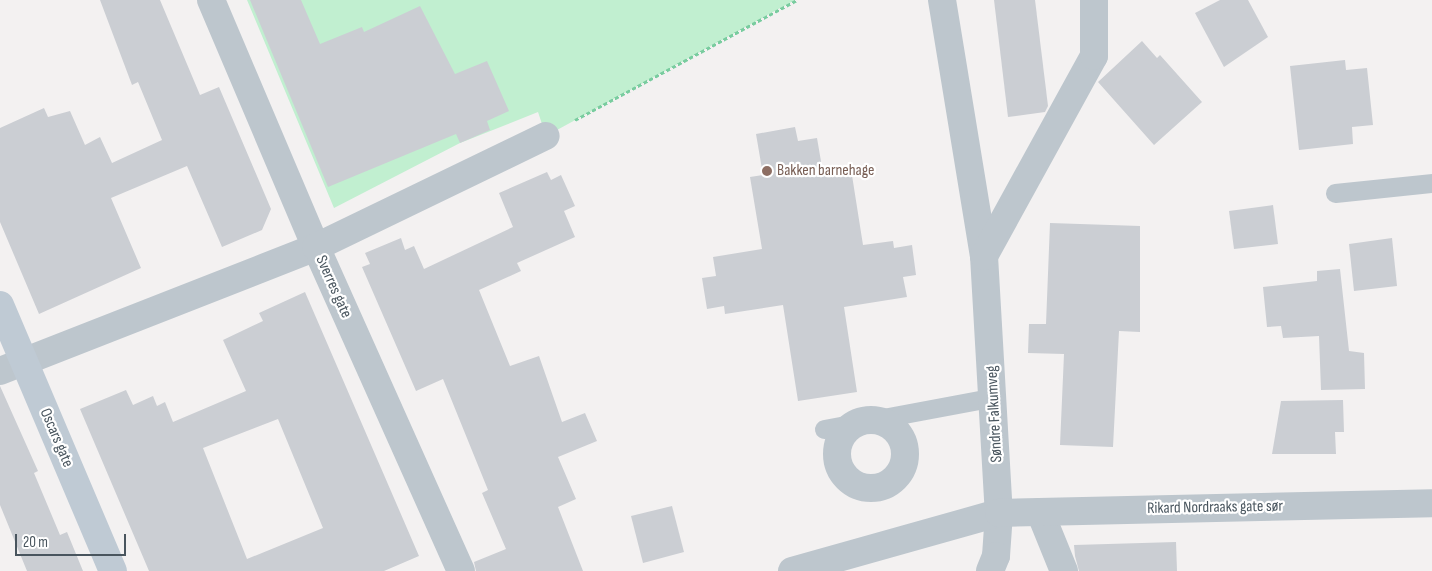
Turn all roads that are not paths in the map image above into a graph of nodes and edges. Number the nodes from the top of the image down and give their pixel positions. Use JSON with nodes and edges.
{"nodes":[{"id":1,"x":211,"y":0,"type":"edge"},
{"id":2,"x":942,"y":0,"type":"edge"},
{"id":3,"x":1094,"y":0,"type":"edge"},
{"id":4,"x":546,"y":136,"type":"road end"},
{"id":5,"x":1432,"y":183,"type":"edge"},
{"id":6,"x":1335,"y":193,"type":"dead end"},
{"id":7,"x":316,"y":247,"type":"junction"},
{"id":8,"x":984,"y":256,"type":"junction"},
{"id":9,"x":0,"y":305,"type":"edge"},
{"id":10,"x":12,"y":366,"type":"edge"},
{"id":11,"x":995,"y":397,"type":"junction"},
{"id":12,"x":824,"y":429,"type":"dead end"},
{"id":13,"x":1432,"y":503,"type":"edge"},
{"id":14,"x":1040,"y":512,"type":"junction"},
{"id":15,"x":999,"y":513,"type":"junction"},
{"id":16,"x":112,"y":571,"type":"edge"},
{"id":17,"x":461,"y":571,"type":"edge"},
{"id":18,"x":792,"y":571,"type":"edge"},
{"id":19,"x":990,"y":571,"type":"edge"},
{"id":20,"x":1064,"y":571,"type":"edge"}],
"edges":[{"from":1,"to":7,"type":"street","name":"Sverres gate"},
{"from":2,"to":8,"type":"street","name":"Søndre Falkumveg"},
{"from":3,"to":8,"type":"street"},
{"from":4,"to":7,"type":"street"},
{"from":5,"to":6,"type":"lane"},
{"from":7,"to":10,"type":"street"},
{"from":7,"to":17,"type":"street","name":"Sverres gate"},
{"from":8,"to":11,"type":"street","name":"Søndre Falkumveg"},
{"from":9,"to":10,"type":"street","name":"Oscars gate"},
{"from":10,"to":16,"type":"street","name":"Oscars gate"},
{"from":11,"to":12,"type":"lane"},
{"from":11,"to":15,"type":"street","name":"Søndre Falkumveg"},
{"from":13,"to":14,"type":"street","name":"Rikard Nordraaks gate sør"},
{"from":14,"to":15,"type":"street","name":"Rikard Nordraaks gate sør"},
{"from":14,"to":20,"type":"street"},
{"from":15,"to":18,"type":"street","name":"Rikard Nordraaks gate sør"},
{"from":15,"to":19,"type":"street","name":"Søndre Falkumveg"}]}
